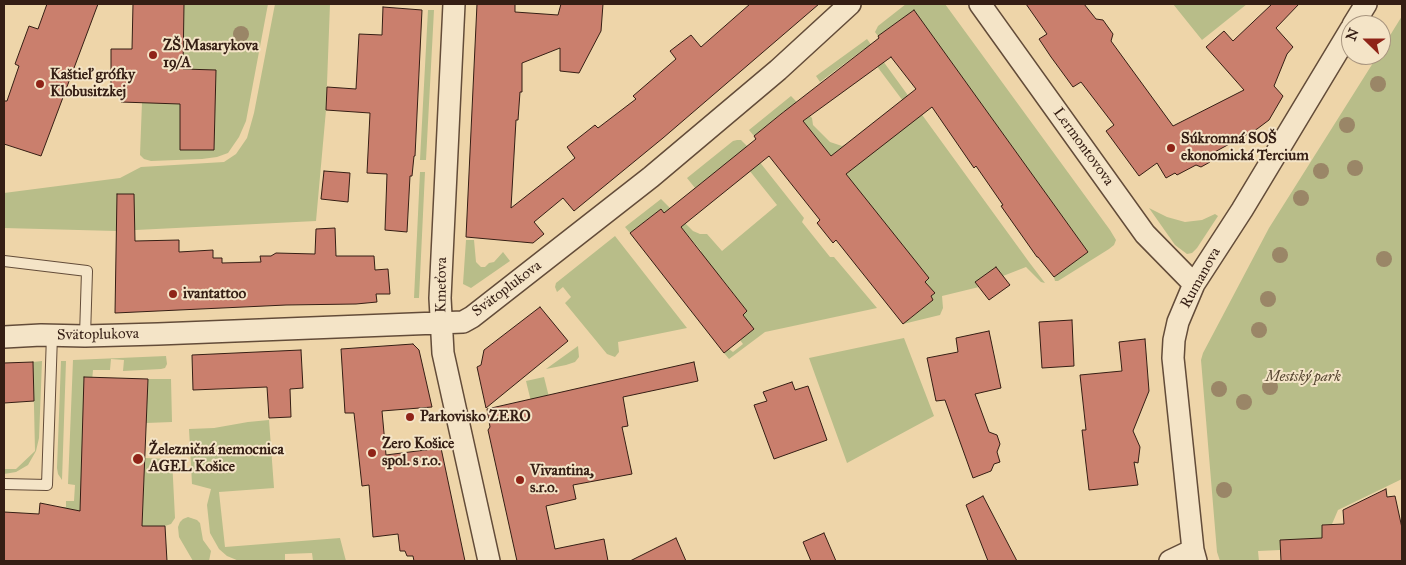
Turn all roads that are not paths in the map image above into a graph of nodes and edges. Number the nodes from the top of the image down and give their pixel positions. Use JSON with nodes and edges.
{"nodes":[{"id":1,"x":454,"y":4,"type":"edge"},
{"id":2,"x":850,"y":4,"type":"edge"},
{"id":3,"x":980,"y":4,"type":"edge"},
{"id":4,"x":1366,"y":4,"type":"edge"},
{"id":5,"x":1360,"y":15,"type":"edge"},
{"id":6,"x":1341,"y":46,"type":"edge"},
{"id":7,"x":4,"y":261,"type":"edge"},
{"id":8,"x":1194,"y":284,"type":"junction"},
{"id":9,"x":442,"y":322,"type":"junction"},
{"id":10,"x":4,"y":323,"type":"edge"},
{"id":11,"x":47,"y":335,"type":"junction"},
{"id":12,"x":85,"y":336,"type":"junction"},
{"id":13,"x":4,"y":337,"type":"edge"},
{"id":14,"x":4,"y":484,"type":"edge"},
{"id":15,"x":1194,"y":556,"type":"edge"},
{"id":16,"x":489,"y":561,"type":"edge"},
{"id":17,"x":1170,"y":561,"type":"edge"}],
"edges":[{"from":1,"to":9,"type":"street","name":"Kmeťova"},
{"from":2,"to":9,"type":"street","name":"Svätoplukova"},
{"from":3,"to":8,"type":"street","name":"Lermontovova"},
{"from":4,"to":5,"type":"street"},
{"from":6,"to":8,"type":"street","name":"Rumanova"},
{"from":7,"to":12,"type":"lane"},
{"from":8,"to":15,"type":"street","name":"Rumanova"},
{"from":9,"to":12,"type":"street","name":"Svätoplukova"},
{"from":9,"to":16,"type":"street","name":"Kmeťova"},
{"from":10,"to":11,"type":"street","name":"Svätoplukova"},
{"from":11,"to":12,"type":"street","name":"Svätoplukova"},
{"from":11,"to":13,"type":"street","name":"Svätoplukova"},
{"from":11,"to":14,"type":"lane"},
{"from":15,"to":17,"type":"street"}]}
